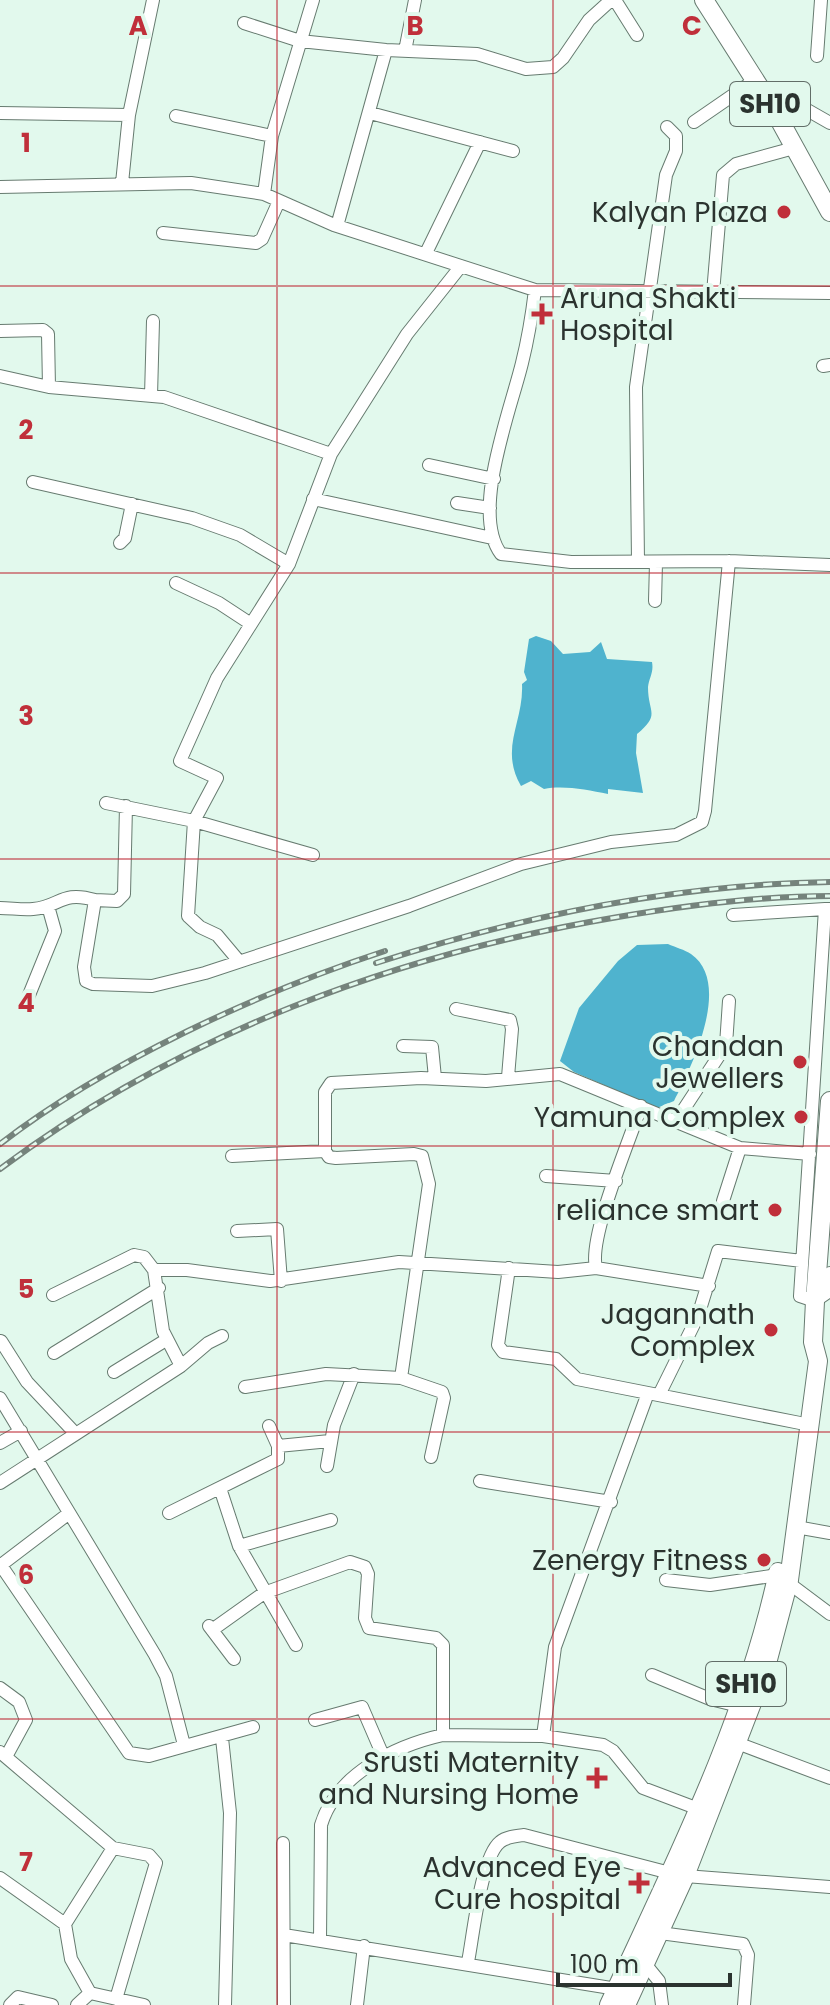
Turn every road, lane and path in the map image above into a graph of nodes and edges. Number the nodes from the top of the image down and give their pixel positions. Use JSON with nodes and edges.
{"nodes":[{"id":1,"x":153,"y":0,"type":"edge"},
{"id":2,"x":313,"y":0,"type":"edge"},
{"id":3,"x":415,"y":0,"type":"edge"},
{"id":4,"x":613,"y":0,"type":"edge"},
{"id":5,"x":704,"y":0,"type":"edge"},
{"id":6,"x":821,"y":0,"type":"edge"},
{"id":7,"x":244,"y":23,"type":"dead end"},
{"id":8,"x":637,"y":35,"type":"dead end"},
{"id":9,"x":300,"y":41,"type":"junction"},
{"id":10,"x":386,"y":50,"type":"junction"},
{"id":11,"x":405,"y":51,"type":"junction"},
{"id":12,"x":817,"y":56,"type":"dead end"},
{"id":13,"x":759,"y":87,"type":"junction"},
{"id":14,"x":0,"y":113,"type":"edge"},
{"id":15,"x":370,"y":113,"type":"junction"},
{"id":16,"x":129,"y":115,"type":"junction"},
{"id":17,"x":176,"y":116,"type":"dead end"},
{"id":18,"x":694,"y":122,"type":"dead end"},
{"id":19,"x":830,"y":123,"type":"edge"},
{"id":20,"x":667,"y":127,"type":"dead end"},
{"id":21,"x":272,"y":136,"type":"junction"},
{"id":22,"x":480,"y":142,"type":"junction"},
{"id":23,"x":794,"y":148,"type":"junction"},
{"id":24,"x":513,"y":151,"type":"dead end"},
{"id":25,"x":122,"y":183,"type":"junction"},
{"id":26,"x":0,"y":187,"type":"edge"},
{"id":27,"x":264,"y":194,"type":"junction"},
{"id":28,"x":279,"y":201,"type":"junction"},
{"id":29,"x":830,"y":212,"type":"edge"},
{"id":30,"x":337,"y":226,"type":"junction"},
{"id":31,"x":163,"y":233,"type":"dead end"},
{"id":32,"x":426,"y":253,"type":"junction"},
{"id":33,"x":461,"y":266,"type":"junction"},
{"id":34,"x":535,"y":290,"type":"junction"},
{"id":35,"x":649,"y":293,"type":"junction"},
{"id":36,"x":713,"y":293,"type":"junction"},
{"id":37,"x":830,"y":293,"type":"edge"},
{"id":38,"x":153,"y":321,"type":"dead end"},
{"id":39,"x":0,"y":331,"type":"edge"},
{"id":40,"x":0,"y":376,"type":"edge"},
{"id":41,"x":49,"y":387,"type":"junction"},
{"id":42,"x":151,"y":396,"type":"junction"},
{"id":43,"x":331,"y":454,"type":"junction"},
{"id":44,"x":429,"y":465,"type":"dead end"},
{"id":45,"x":494,"y":479,"type":"junction"},
{"id":46,"x":33,"y":482,"type":"dead end"},
{"id":47,"x":313,"y":499,"type":"junction"},
{"id":48,"x":457,"y":503,"type":"dead end"},
{"id":49,"x":132,"y":504,"type":"junction"},
{"id":50,"x":490,"y":508,"type":"junction"},
{"id":51,"x":492,"y":538,"type":"junction"},
{"id":52,"x":120,"y":543,"type":"dead end"},
{"id":53,"x":638,"y":561,"type":"junction"},
{"id":54,"x":729,"y":561,"type":"junction"},
{"id":55,"x":656,"y":563,"type":"junction"},
{"id":56,"x":289,"y":564,"type":"junction"},
{"id":57,"x":830,"y":565,"type":"edge"},
{"id":58,"x":176,"y":583,"type":"dead end"},
{"id":59,"x":655,"y":601,"type":"dead end"},
{"id":60,"x":251,"y":624,"type":"junction"},
{"id":61,"x":106,"y":803,"type":"dead end"},
{"id":62,"x":126,"y":806,"type":"junction"},
{"id":63,"x":194,"y":821,"type":"junction"},
{"id":64,"x":313,"y":855,"type":"dead end"},
{"id":65,"x":95,"y":900,"type":"junction"},
{"id":66,"x":48,"y":906,"type":"junction"},
{"id":67,"x":0,"y":908,"type":"edge"},
{"id":68,"x":828,"y":909,"type":"edge"},
{"id":69,"x":733,"y":915,"type":"dead end"},
{"id":70,"x":238,"y":960,"type":"junction"},
{"id":71,"x":27,"y":1000,"type":"dead end"},
{"id":72,"x":729,"y":1001,"type":"dead end"},
{"id":73,"x":456,"y":1009,"type":"dead end"},
{"id":74,"x":403,"y":1046,"type":"dead end"},
{"id":75,"x":508,"y":1077,"type":"junction"},
{"id":76,"x":435,"y":1078,"type":"junction"},
{"id":77,"x":830,"y":1101,"type":"edge"},
{"id":78,"x":641,"y":1106,"type":"junction"},
{"id":79,"x":676,"y":1121,"type":"junction"},
{"id":80,"x":740,"y":1148,"type":"junction"},
{"id":81,"x":325,"y":1151,"type":"junction"},
{"id":82,"x":810,"y":1154,"type":"junction"},
{"id":83,"x":232,"y":1156,"type":"dead end"},
{"id":84,"x":546,"y":1176,"type":"dead end"},
{"id":85,"x":616,"y":1181,"type":"junction"},
{"id":86,"x":723,"y":1201,"type":"dead end"},
{"id":87,"x":237,"y":1231,"type":"dead end"},
{"id":88,"x":802,"y":1261,"type":"junction"},
{"id":89,"x":416,"y":1262,"type":"junction"},
{"id":90,"x":509,"y":1268,"type":"junction"},
{"id":91,"x":596,"y":1268,"type":"junction"},
{"id":92,"x":154,"y":1270,"type":"junction"},
{"id":93,"x":281,"y":1281,"type":"junction"},
{"id":94,"x":709,"y":1286,"type":"junction"},
{"id":95,"x":824,"y":1287,"type":"edge"},
{"id":96,"x":159,"y":1288,"type":"junction"},
{"id":97,"x":53,"y":1295,"type":"dead end"},
{"id":98,"x":222,"y":1336,"type":"dead end"},
{"id":99,"x":166,"y":1340,"type":"junction"},
{"id":100,"x":1,"y":1341,"type":"edge"},
{"id":101,"x":813,"y":1342,"type":"junction"},
{"id":102,"x":54,"y":1353,"type":"dead end"},
{"id":103,"x":181,"y":1366,"type":"junction"},
{"id":104,"x":114,"y":1372,"type":"dead end"},
{"id":105,"x":354,"y":1374,"type":"junction"},
{"id":106,"x":401,"y":1378,"type":"junction"},
{"id":107,"x":822,"y":1383,"type":"edge"},
{"id":108,"x":245,"y":1387,"type":"dead end"},
{"id":109,"x":654,"y":1394,"type":"junction"},
{"id":110,"x":0,"y":1398,"type":"edge"},
{"id":111,"x":800,"y":1423,"type":"junction"},
{"id":112,"x":269,"y":1426,"type":"dead end"},
{"id":113,"x":21,"y":1431,"type":"junction"},
{"id":114,"x":74,"y":1432,"type":"junction"},
{"id":115,"x":330,"y":1441,"type":"junction"},
{"id":116,"x":0,"y":1443,"type":"edge"},
{"id":117,"x":278,"y":1446,"type":"junction"},
{"id":118,"x":431,"y":1457,"type":"dead end"},
{"id":119,"x":36,"y":1458,"type":"junction"},
{"id":120,"x":327,"y":1466,"type":"dead end"},
{"id":121,"x":480,"y":1481,"type":"dead end"},
{"id":122,"x":0,"y":1483,"type":"edge"},
{"id":123,"x":220,"y":1488,"type":"junction"},
{"id":124,"x":611,"y":1502,"type":"junction"},
{"id":125,"x":169,"y":1513,"type":"dead end"},
{"id":126,"x":68,"y":1514,"type":"junction"},
{"id":127,"x":331,"y":1520,"type":"dead end"},
{"id":128,"x":796,"y":1527,"type":"junction"},
{"id":129,"x":830,"y":1533,"type":"edge"},
{"id":130,"x":239,"y":1546,"type":"junction"},
{"id":131,"x":0,"y":1565,"type":"edge"},
{"id":132,"x":783,"y":1578,"type":"junction"},
{"id":133,"x":666,"y":1580,"type":"dead end"},
{"id":134,"x":264,"y":1593,"type":"junction"},
{"id":135,"x":830,"y":1614,"type":"edge"},
{"id":136,"x":296,"y":1645,"type":"dead end"},
{"id":137,"x":234,"y":1659,"type":"dead end"},
{"id":138,"x":652,"y":1675,"type":"dead end"},
{"id":139,"x":0,"y":1688,"type":"edge"},
{"id":140,"x":739,"y":1706,"type":"junction"},
{"id":141,"x":315,"y":1720,"type":"dead end"},
{"id":142,"x":253,"y":1727,"type":"dead end"},
{"id":143,"x":443,"y":1735,"type":"junction"},
{"id":144,"x":543,"y":1736,"type":"junction"},
{"id":145,"x":222,"y":1738,"type":"junction"},
{"id":146,"x":737,"y":1743,"type":"junction"},
{"id":147,"x":184,"y":1745,"type":"junction"},
{"id":148,"x":4,"y":1753,"type":"edge"},
{"id":149,"x":384,"y":1758,"type":"junction"},
{"id":150,"x":830,"y":1778,"type":"edge"},
{"id":151,"x":696,"y":1808,"type":"junction"},
{"id":152,"x":283,"y":1843,"type":"dead end"},
{"id":153,"x":113,"y":1848,"type":"junction"},
{"id":154,"x":678,"y":1874,"type":"junction"},
{"id":155,"x":0,"y":1878,"type":"edge"},
{"id":156,"x":830,"y":1887,"type":"edge"},
{"id":157,"x":65,"y":1924,"type":"junction"},
{"id":158,"x":660,"y":1933,"type":"junction"},
{"id":159,"x":284,"y":1935,"type":"junction"},
{"id":160,"x":320,"y":1940,"type":"junction"},
{"id":161,"x":364,"y":1946,"type":"junction"},
{"id":162,"x":468,"y":1962,"type":"junction"},
{"id":163,"x":646,"y":1965,"type":"junction"},
{"id":164,"x":90,"y":1993,"type":"junction"},
{"id":165,"x":116,"y":1999,"type":"junction"},
{"id":166,"x":617,"y":2000,"type":"edge"},
{"id":167,"x":10,"y":2005,"type":"edge"},
{"id":168,"x":52,"y":2005,"type":"edge"},
{"id":169,"x":77,"y":2005,"type":"edge"},
{"id":170,"x":144,"y":2005,"type":"edge"},
{"id":171,"x":225,"y":2005,"type":"edge"},
{"id":172,"x":284,"y":2005,"type":"edge"},
{"id":173,"x":357,"y":2005,"type":"edge"},
{"id":174,"x":662,"y":2005,"type":"edge"},
{"id":175,"x":744,"y":2005,"type":"edge"}],
"edges":[{"from":1,"to":16,"type":"street"},
{"from":2,"to":9,"type":"street"},
{"from":3,"to":11,"type":"street"},
{"from":4,"to":8,"type":"street"},
{"from":4,"to":11,"type":"street"},
{"from":5,"to":13,"type":"main road","number":"SH10"},
{"from":6,"to":12,"type":"street"},
{"from":7,"to":9,"type":"street"},
{"from":9,"to":10,"type":"street"},
{"from":9,"to":21,"type":"street"},
{"from":10,"to":11,"type":"street"},
{"from":10,"to":15,"type":"street"},
{"from":13,"to":18,"type":"street"},
{"from":13,"to":19,"type":"street"},
{"from":13,"to":23,"type":"main road","number":"SH10"},
{"from":14,"to":16,"type":"street"},
{"from":15,"to":22,"type":"street"},
{"from":15,"to":30,"type":"street"},
{"from":16,"to":25,"type":"street"},
{"from":17,"to":21,"type":"street"},
{"from":20,"to":35,"type":"street"},
{"from":21,"to":27,"type":"street"},
{"from":22,"to":24,"type":"street"},
{"from":22,"to":32,"type":"street"},
{"from":23,"to":29,"type":"main road","number":"SH10"},
{"from":23,"to":36,"type":"street"},
{"from":25,"to":26,"type":"street"},
{"from":25,"to":27,"type":"street"},
{"from":27,"to":28,"type":"street"},
{"from":28,"to":30,"type":"street"},
{"from":28,"to":31,"type":"street"},
{"from":30,"to":32,"type":"street"},
{"from":32,"to":33,"type":"street"},
{"from":33,"to":34,"type":"street"},
{"from":33,"to":43,"type":"street"},
{"from":34,"to":35,"type":"street"},
{"from":34,"to":45,"type":"street"},
{"from":35,"to":36,"type":"street"},
{"from":35,"to":53,"type":"street"},
{"from":36,"to":37,"type":"street"},
{"from":38,"to":42,"type":"street"},
{"from":39,"to":41,"type":"street"},
{"from":40,"to":41,"type":"street"},
{"from":41,"to":42,"type":"street"},
{"from":42,"to":43,"type":"street"},
{"from":43,"to":47,"type":"street"},
{"from":44,"to":45,"type":"street"},
{"from":45,"to":50,"type":"street"},
{"from":46,"to":49,"type":"street"},
{"from":47,"to":51,"type":"street"},
{"from":47,"to":56,"type":"street"},
{"from":48,"to":50,"type":"street"},
{"from":49,"to":52,"type":"street"},
{"from":49,"to":56,"type":"street"},
{"from":50,"to":51,"type":"street"},
{"from":51,"to":53,"type":"street"},
{"from":53,"to":55,"type":"street"},
{"from":54,"to":55,"type":"street"},
{"from":54,"to":57,"type":"street"},
{"from":54,"to":70,"type":"street"},
{"from":55,"to":59,"type":"street"},
{"from":56,"to":60,"type":"street"},
{"from":58,"to":60,"type":"street"},
{"from":60,"to":63,"type":"street"},
{"from":61,"to":62,"type":"street"},
{"from":62,"to":63,"type":"street"},
{"from":62,"to":65,"type":"street"},
{"from":63,"to":64,"type":"street"},
{"from":63,"to":70,"type":"street"},
{"from":65,"to":66,"type":"street"},
{"from":65,"to":70,"type":"street"},
{"from":66,"to":67,"type":"street"},
{"from":66,"to":71,"type":"street"},
{"from":68,"to":69,"type":"street"},
{"from":68,"to":82,"type":"street"},
{"from":72,"to":79,"type":"street"},
{"from":73,"to":75,"type":"street"},
{"from":74,"to":76,"type":"street"},
{"from":75,"to":76,"type":"street"},
{"from":75,"to":78,"type":"street"},
{"from":76,"to":81,"type":"street"},
{"from":77,"to":95,"type":"main road","number":"SH10"},
{"from":78,"to":79,"type":"street"},
{"from":78,"to":85,"type":"street"},
{"from":79,"to":80,"type":"street"},
{"from":80,"to":82,"type":"street"},
{"from":80,"to":86,"type":"street"},
{"from":81,"to":83,"type":"street"},
{"from":81,"to":89,"type":"street"},
{"from":82,"to":88,"type":"street"},
{"from":84,"to":85,"type":"street"},
{"from":85,"to":91,"type":"street"},
{"from":87,"to":93,"type":"street"},
{"from":88,"to":94,"type":"street"},
{"from":88,"to":95,"type":"street"},
{"from":89,"to":90,"type":"street"},
{"from":89,"to":93,"type":"street"},
{"from":89,"to":106,"type":"street"},
{"from":90,"to":91,"type":"street"},
{"from":90,"to":109,"type":"street"},
{"from":91,"to":94,"type":"street"},
{"from":92,"to":93,"type":"street"},
{"from":92,"to":96,"type":"street"},
{"from":92,"to":97,"type":"street"},
{"from":94,"to":109,"type":"street"},
{"from":95,"to":101,"type":"main road","number":"SH10"},
{"from":96,"to":99,"type":"street"},
{"from":96,"to":102,"type":"street"},
{"from":98,"to":103,"type":"street"},
{"from":99,"to":103,"type":"street"},
{"from":99,"to":104,"type":"street"},
{"from":100,"to":114,"type":"street"},
{"from":101,"to":107,"type":"main road","number":"SH10"},
{"from":101,"to":111,"type":"main road","number":"SH10"},
{"from":103,"to":114,"type":"street"},
{"from":105,"to":106,"type":"street"},
{"from":105,"to":108,"type":"street"},
{"from":105,"to":115,"type":"street"},
{"from":106,"to":118,"type":"street"},
{"from":107,"to":128,"type":"main road","number":"SH10"},
{"from":109,"to":111,"type":"street"},
{"from":109,"to":124,"type":"street"},
{"from":110,"to":113,"type":"street"},
{"from":111,"to":132,"type":"main road","number":"SH10"},
{"from":112,"to":117,"type":"street"},
{"from":113,"to":116,"type":"street"},
{"from":113,"to":119,"type":"street"},
{"from":114,"to":119,"type":"street"},
{"from":115,"to":117,"type":"street"},
{"from":115,"to":120,"type":"street"},
{"from":117,"to":123,"type":"street"},
{"from":119,"to":122,"type":"street"},
{"from":119,"to":126,"type":"street"},
{"from":121,"to":124,"type":"street"},
{"from":123,"to":125,"type":"street"},
{"from":123,"to":130,"type":"street"},
{"from":124,"to":144,"type":"street"},
{"from":126,"to":131,"type":"street"},
{"from":126,"to":147,"type":"street"},
{"from":127,"to":130,"type":"street"},
{"from":128,"to":129,"type":"street"},
{"from":128,"to":132,"type":"main road","number":"SH10"},
{"from":130,"to":134,"type":"street"},
{"from":131,"to":147,"type":"street"},
{"from":132,"to":133,"type":"street"},
{"from":132,"to":135,"type":"street"},
{"from":132,"to":140,"type":"main road","number":"SH10"},
{"from":132,"to":146,"type":"main road","number":"SH10"},
{"from":134,"to":136,"type":"street"},
{"from":134,"to":137,"type":"street"},
{"from":134,"to":143,"type":"street"},
{"from":138,"to":140,"type":"street"},
{"from":139,"to":148,"type":"street"},
{"from":140,"to":151,"type":"main road","number":"SH10"},
{"from":141,"to":149,"type":"street"},
{"from":142,"to":145,"type":"street"},
{"from":143,"to":144,"type":"street"},
{"from":143,"to":149,"type":"street"},
{"from":144,"to":151,"type":"street"},
{"from":145,"to":147,"type":"street"},
{"from":145,"to":171,"type":"street"},
{"from":146,"to":150,"type":"street"},
{"from":146,"to":154,"type":"main road","number":"SH10"},
{"from":148,"to":153,"type":"street"},
{"from":149,"to":160,"type":"street"},
{"from":151,"to":154,"type":"main road","number":"SH10"},
{"from":152,"to":159,"type":"street"},
{"from":153,"to":157,"type":"street"},
{"from":153,"to":165,"type":"street"},
{"from":154,"to":156,"type":"street"},
{"from":154,"to":158,"type":"main road","number":"SH10"},
{"from":154,"to":162,"type":"street"},
{"from":154,"to":166,"type":"main road","number":"SH10"},
{"from":155,"to":157,"type":"street"},
{"from":157,"to":164,"type":"street"},
{"from":158,"to":163,"type":"main road","number":"SH10"},
{"from":158,"to":175,"type":"street"},
{"from":159,"to":160,"type":"street"},
{"from":159,"to":172,"type":"street"},
{"from":160,"to":161,"type":"street"},
{"from":161,"to":162,"type":"street"},
{"from":161,"to":173,"type":"street"},
{"from":162,"to":166,"type":"street"},
{"from":163,"to":166,"type":"main road","number":"SH10"},
{"from":163,"to":174,"type":"street"},
{"from":164,"to":165,"type":"street"},
{"from":164,"to":169,"type":"street"},
{"from":165,"to":170,"type":"street"},
{"from":167,"to":168,"type":"street"}]}
